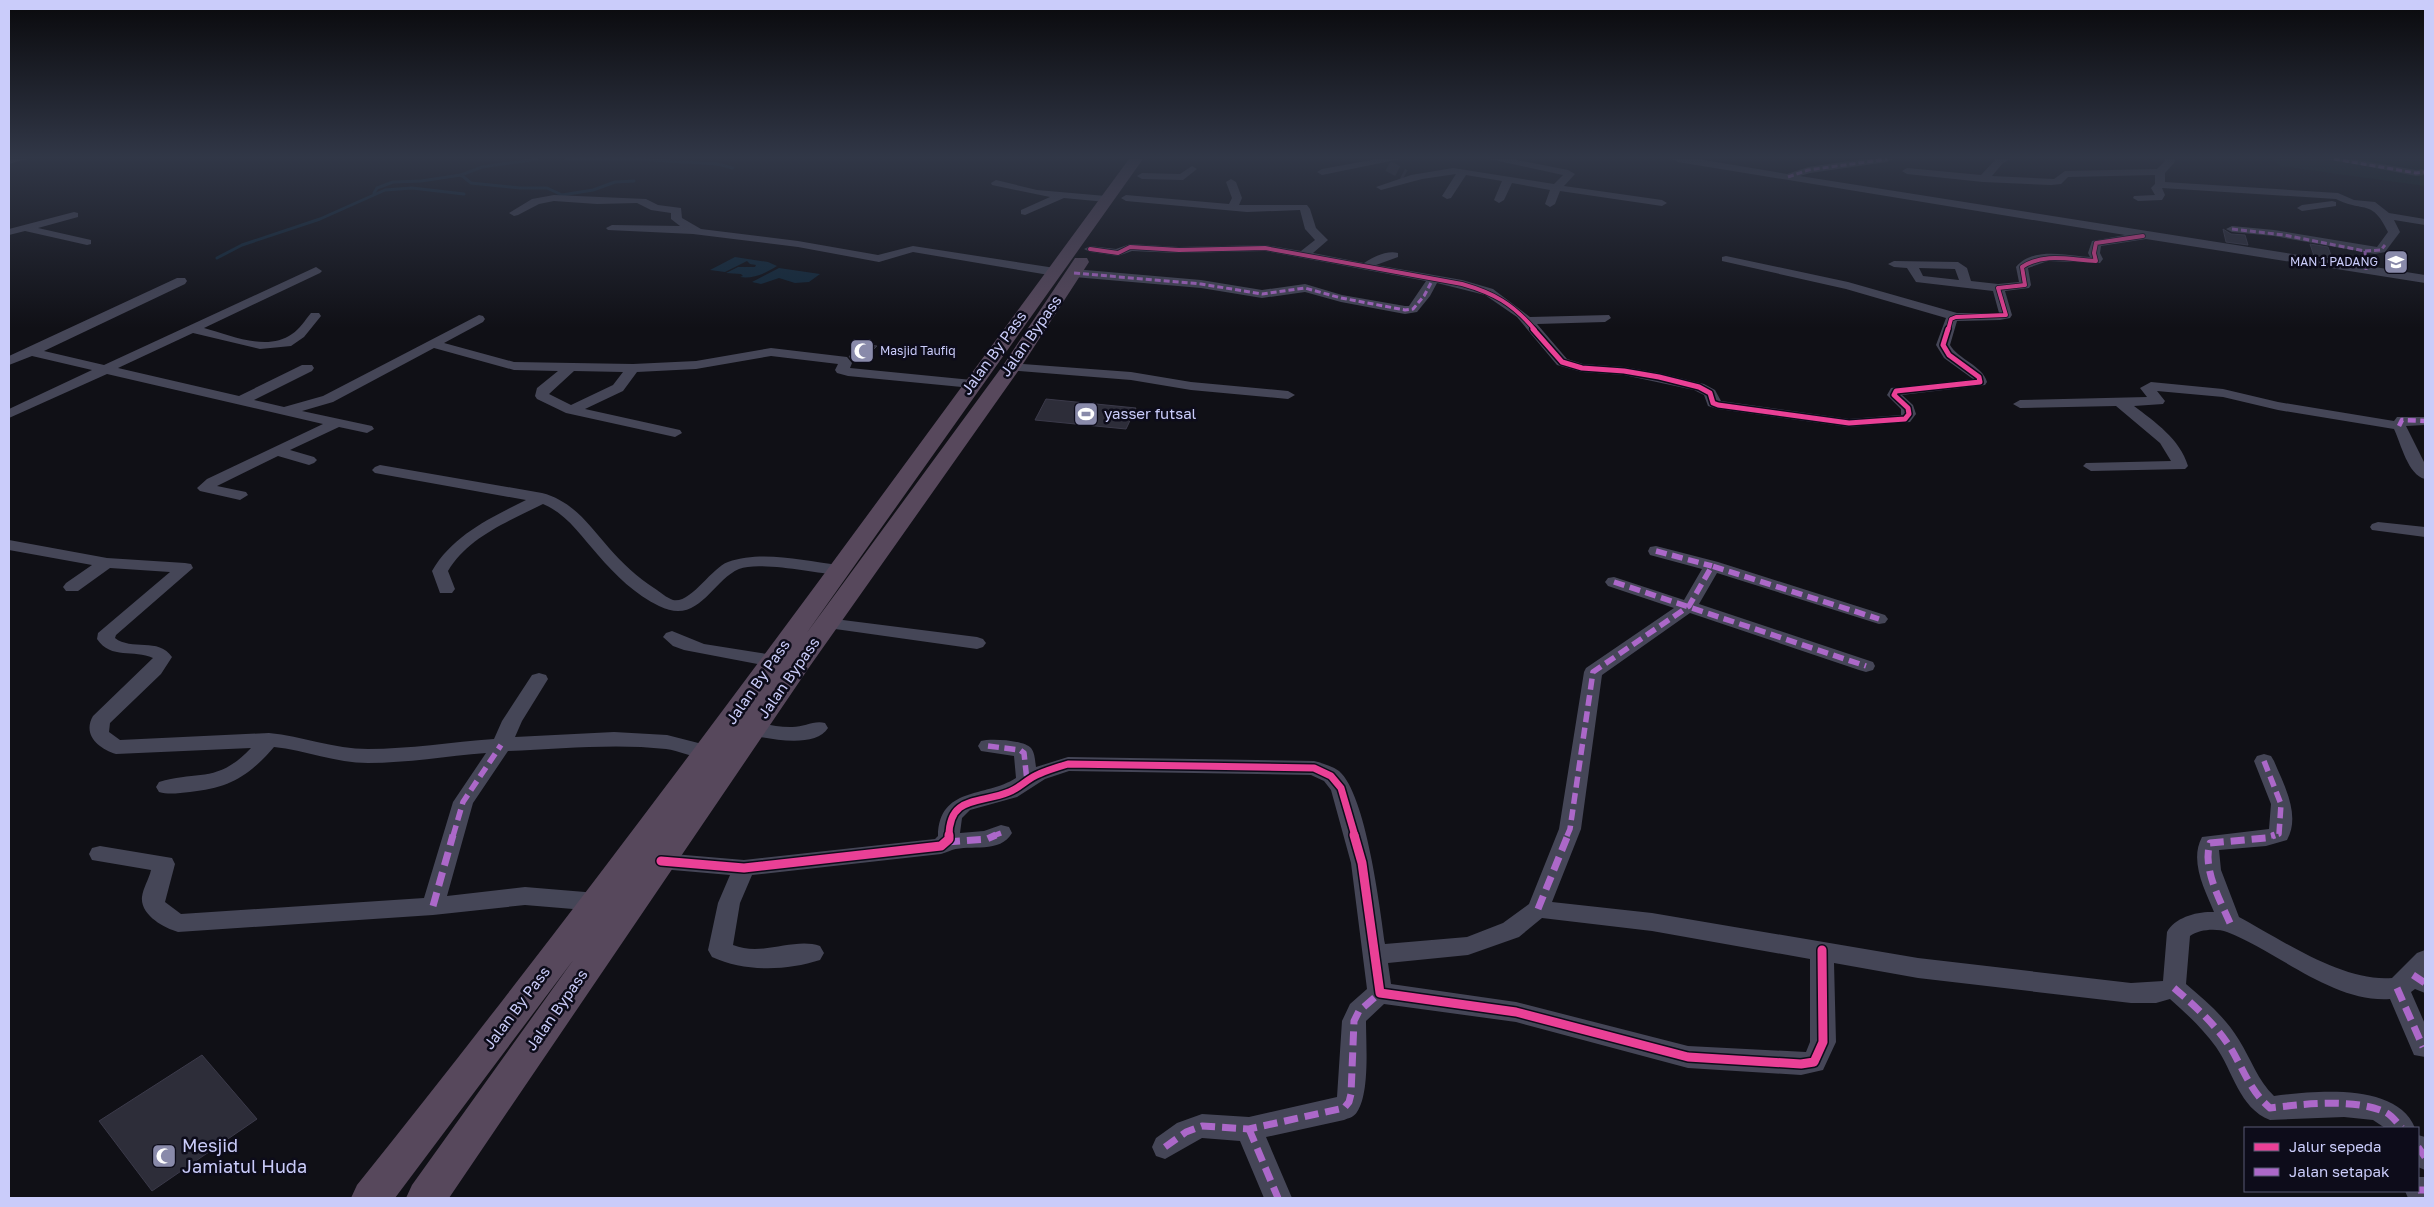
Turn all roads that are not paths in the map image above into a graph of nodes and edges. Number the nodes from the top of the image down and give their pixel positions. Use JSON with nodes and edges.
{"nodes":[{"id":1,"x":73,"y":215,"type":"edge"},
{"id":2,"x":676,"y":215,"type":"edge"},
{"id":3,"x":1106,"y":215,"type":"edge"},
{"id":4,"x":1111,"y":215,"type":"edge"},
{"id":5,"x":1251,"y":215,"type":"edge"},
{"id":6,"x":1307,"y":215,"type":"edge"},
{"id":7,"x":2019,"y":215,"type":"edge"},
{"id":8,"x":2082,"y":215,"type":"edge"},
{"id":9,"x":2386,"y":216,"type":"joint"},
{"id":10,"x":2108,"y":217,"type":"dead end"},
{"id":11,"x":1256,"y":222,"type":"dead end"},
{"id":12,"x":2425,"y":222,"type":"edge"},
{"id":13,"x":2086,"y":226,"type":"junction"},
{"id":14,"x":25,"y":228,"type":"junction"},
{"id":15,"x":612,"y":228,"type":"dead end"},
{"id":16,"x":784,"y":229,"type":"dead end"},
{"id":17,"x":2232,"y":229,"type":"dead end"},
{"id":18,"x":2116,"y":231,"type":"junction"},
{"id":19,"x":9,"y":232,"type":"edge"},
{"id":20,"x":698,"y":232,"type":"junction"},
{"id":21,"x":2143,"y":236,"type":"junction"},
{"id":22,"x":763,"y":239,"type":"junction"},
{"id":23,"x":87,"y":242,"type":"dead end"},
{"id":24,"x":1090,"y":249,"type":"junction"},
{"id":25,"x":2365,"y":251,"type":"junction"},
{"id":26,"x":1305,"y":254,"type":"junction"},
{"id":27,"x":1394,"y":255,"type":"dead end"},
{"id":28,"x":1726,"y":259,"type":"dead end"},
{"id":29,"x":1894,"y":264,"type":"dead end"},
{"id":30,"x":1912,"y":265,"type":"junction"},
{"id":31,"x":1365,"y":267,"type":"junction"},
{"id":32,"x":2366,"y":270,"type":"junction"},
{"id":33,"x":316,"y":271,"type":"dead end"},
{"id":34,"x":1433,"y":279,"type":"junction"},
{"id":35,"x":2425,"y":279,"type":"edge"},
{"id":36,"x":181,"y":282,"type":"dead end"},
{"id":37,"x":1057,"y":282,"type":"junction"},
{"id":38,"x":1966,"y":285,"type":"junction"},
{"id":39,"x":1998,"y":288,"type":"junction"},
{"id":40,"x":315,"y":316,"type":"dead end"},
{"id":41,"x":1954,"y":316,"type":"junction"},
{"id":42,"x":1606,"y":318,"type":"dead end"},
{"id":43,"x":480,"y":319,"type":"dead end"},
{"id":44,"x":1527,"y":321,"type":"junction"},
{"id":45,"x":193,"y":329,"type":"junction"},
{"id":46,"x":433,"y":344,"type":"junction"},
{"id":47,"x":30,"y":352,"type":"junction"},
{"id":48,"x":9,"y":361,"type":"edge"},
{"id":49,"x":571,"y":367,"type":"junction"},
{"id":50,"x":1011,"y":367,"type":"junction"},
{"id":51,"x":307,"y":368,"type":"dead end"},
{"id":52,"x":633,"y":368,"type":"junction"},
{"id":53,"x":107,"y":370,"type":"junction"},
{"id":54,"x":972,"y":384,"type":"junction"},
{"id":55,"x":1288,"y":395,"type":"dead end"},
{"id":56,"x":240,"y":401,"type":"junction"},
{"id":57,"x":2121,"y":403,"type":"junction"},
{"id":58,"x":2020,"y":404,"type":"dead end"},
{"id":59,"x":572,"y":410,"type":"junction"},
{"id":60,"x":284,"y":411,"type":"junction"},
{"id":61,"x":9,"y":414,"type":"edge"},
{"id":62,"x":2425,"y":421,"type":"edge"},
{"id":63,"x":338,"y":422,"type":"junction"},
{"id":64,"x":2399,"y":426,"type":"junction"},
{"id":65,"x":366,"y":429,"type":"dead end"},
{"id":66,"x":675,"y":433,"type":"dead end"},
{"id":67,"x":2409,"y":442,"type":"junction"},
{"id":68,"x":2425,"y":445,"type":"edge"},
{"id":69,"x":276,"y":451,"type":"junction"},
{"id":70,"x":309,"y":460,"type":"dead end"},
{"id":71,"x":2091,"y":466,"type":"dead end"},
{"id":72,"x":380,"y":470,"type":"dead end"},
{"id":73,"x":2425,"y":474,"type":"edge"},
{"id":74,"x":240,"y":495,"type":"dead end"},
{"id":75,"x":542,"y":498,"type":"junction"},
{"id":76,"x":2378,"y":527,"type":"dead end"},
{"id":77,"x":2425,"y":532,"type":"edge"},
{"id":78,"x":9,"y":545,"type":"edge"},
{"id":79,"x":1656,"y":551,"type":"dead end"},
{"id":80,"x":107,"y":563,"type":"junction"},
{"id":81,"x":1712,"y":566,"type":"junction"},
{"id":82,"x":838,"y":570,"type":"junction"},
{"id":83,"x":1614,"y":582,"type":"dead end"},
{"id":84,"x":72,"y":587,"type":"dead end"},
{"id":85,"x":446,"y":589,"type":"dead end"},
{"id":86,"x":1689,"y":606,"type":"junction"},
{"id":87,"x":1879,"y":619,"type":"dead end"},
{"id":88,"x":828,"y":622,"type":"junction"},
{"id":89,"x":672,"y":637,"type":"dead end"},
{"id":90,"x":976,"y":643,"type":"dead end"},
{"id":91,"x":773,"y":661,"type":"junction"},
{"id":92,"x":1866,"y":666,"type":"dead end"},
{"id":93,"x":539,"y":679,"type":"dead end"},
{"id":94,"x":728,"y":724,"type":"junction"},
{"id":95,"x":754,"y":728,"type":"junction"},
{"id":96,"x":818,"y":728,"type":"dead end"},
{"id":97,"x":269,"y":740,"type":"junction"},
{"id":98,"x":501,"y":745,"type":"junction"},
{"id":99,"x":988,"y":746,"type":"dead end"},
{"id":100,"x":707,"y":752,"type":"junction"},
{"id":101,"x":2264,"y":761,"type":"dead end"},
{"id":102,"x":1027,"y":781,"type":"junction"},
{"id":103,"x":166,"y":787,"type":"dead end"},
{"id":104,"x":1001,"y":833,"type":"dead end"},
{"id":105,"x":946,"y":842,"type":"junction"},
{"id":106,"x":100,"y":854,"type":"dead end"},
{"id":107,"x":661,"y":861,"type":"junction"},
{"id":108,"x":744,"y":868,"type":"junction"},
{"id":109,"x":597,"y":902,"type":"junction"},
{"id":110,"x":433,"y":906,"type":"junction"},
{"id":111,"x":1538,"y":909,"type":"junction"},
{"id":112,"x":2230,"y":923,"type":"junction"},
{"id":113,"x":1822,"y":950,"type":"junction"},
{"id":114,"x":812,"y":953,"type":"dead end"},
{"id":115,"x":1374,"y":955,"type":"junction"},
{"id":116,"x":2415,"y":976,"type":"edge"},
{"id":117,"x":2174,"y":988,"type":"junction"},
{"id":118,"x":1380,"y":993,"type":"junction"},
{"id":119,"x":2423,"y":1047,"type":"dead end"},
{"id":120,"x":2401,"y":1127,"type":"edge"},
{"id":121,"x":1250,"y":1129,"type":"junction"},
{"id":122,"x":1165,"y":1147,"type":"dead end"},
{"id":123,"x":371,"y":1198,"type":"edge"},
{"id":124,"x":426,"y":1198,"type":"edge"},
{"id":125,"x":1278,"y":1198,"type":"edge"}],
"edges":[{"from":1,"to":14,"type":"street"},
{"from":2,"to":20,"type":"street"},
{"from":3,"to":37,"type":"highway","name":"Jalan By Pass"},
{"from":4,"to":24,"type":"highway","name":"Jalan Bypass"},
{"from":5,"to":11,"type":"street"},
{"from":6,"to":26,"type":"street"},
{"from":7,"to":13,"type":"street"},
{"from":8,"to":13,"type":"street"},
{"from":9,"to":12,"type":"street"},
{"from":9,"to":25,"type":"street"},
{"from":10,"to":18,"type":"street"},
{"from":13,"to":18,"type":"street"},
{"from":14,"to":19,"type":"street"},
{"from":14,"to":23,"type":"street"},
{"from":15,"to":20,"type":"street"},
{"from":16,"to":22,"type":"street"},
{"from":17,"to":25,"type":"street"},
{"from":18,"to":21,"type":"street"},
{"from":20,"to":22,"type":"street"},
{"from":21,"to":32,"type":"street"},
{"from":21,"to":39,"type":"street"},
{"from":22,"to":37,"type":"street"},
{"from":24,"to":26,"type":"street"},
{"from":24,"to":37,"type":"highway","name":"Jalan Bypass"},
{"from":25,"to":32,"type":"street"},
{"from":26,"to":31,"type":"street"},
{"from":27,"to":31,"type":"street"},
{"from":28,"to":41,"type":"street"},
{"from":29,"to":30,"type":"street"},
{"from":30,"to":38,"type":"street"},
{"from":30,"to":38,"type":"street"},
{"from":31,"to":34,"type":"street"},
{"from":32,"to":35,"type":"street"},
{"from":33,"to":45,"type":"street"},
{"from":34,"to":37,"type":"street"},
{"from":34,"to":44,"type":"street"},
{"from":36,"to":47,"type":"street"},
{"from":37,"to":50,"type":"highway","name":"Jalan Bypass"},
{"from":37,"to":54,"type":"highway","name":"Jalan By Pass"},
{"from":38,"to":39,"type":"street"},
{"from":39,"to":41,"type":"street"},
{"from":40,"to":45,"type":"street"},
{"from":41,"to":44,"type":"street"},
{"from":42,"to":44,"type":"street"},
{"from":43,"to":46,"type":"street"},
{"from":45,"to":53,"type":"street"},
{"from":46,"to":49,"type":"street"},
{"from":46,"to":60,"type":"street"},
{"from":47,"to":48,"type":"street"},
{"from":47,"to":53,"type":"street"},
{"from":49,"to":52,"type":"street"},
{"from":49,"to":59,"type":"street"},
{"from":50,"to":55,"type":"street"},
{"from":50,"to":88,"type":"highway","name":"Jalan Bypass"},
{"from":51,"to":56,"type":"street"},
{"from":52,"to":54,"type":"street"},
{"from":52,"to":59,"type":"street"},
{"from":53,"to":56,"type":"street"},
{"from":53,"to":61,"type":"street"},
{"from":54,"to":82,"type":"highway","name":"Jalan By Pass"},
{"from":56,"to":60,"type":"street"},
{"from":57,"to":58,"type":"street"},
{"from":57,"to":64,"type":"street"},
{"from":57,"to":71,"type":"street"},
{"from":59,"to":66,"type":"street"},
{"from":60,"to":63,"type":"street"},
{"from":62,"to":64,"type":"street"},
{"from":63,"to":65,"type":"street"},
{"from":63,"to":69,"type":"street"},
{"from":64,"to":67,"type":"street"},
{"from":67,"to":68,"type":"street"},
{"from":67,"to":73,"type":"street"},
{"from":69,"to":70,"type":"street"},
{"from":69,"to":74,"type":"street"},
{"from":72,"to":75,"type":"street"},
{"from":75,"to":82,"type":"street"},
{"from":75,"to":85,"type":"street"},
{"from":76,"to":77,"type":"street"},
{"from":78,"to":80,"type":"street"},
{"from":79,"to":81,"type":"street"},
{"from":80,"to":84,"type":"street"},
{"from":80,"to":97,"type":"street"},
{"from":81,"to":86,"type":"street"},
{"from":81,"to":87,"type":"street"},
{"from":82,"to":91,"type":"highway","name":"Jalan By Pass"},
{"from":83,"to":86,"type":"street"},
{"from":86,"to":92,"type":"street"},
{"from":86,"to":111,"type":"street"},
{"from":88,"to":90,"type":"street"},
{"from":88,"to":95,"type":"highway","name":"Jalan Bypass"},
{"from":89,"to":91,"type":"street"},
{"from":91,"to":94,"type":"highway","name":"Jalan By Pass"},
{"from":93,"to":98,"type":"street"},
{"from":94,"to":95,"type":"street"},
{"from":94,"to":100,"type":"highway","name":"Jalan By Pass"},
{"from":95,"to":96,"type":"street"},
{"from":95,"to":107,"type":"highway","name":"Jalan Bypass"},
{"from":97,"to":98,"type":"street"},
{"from":97,"to":103,"type":"street"},
{"from":98,"to":100,"type":"street"},
{"from":98,"to":110,"type":"street"},
{"from":99,"to":102,"type":"street"},
{"from":100,"to":109,"type":"highway","name":"Jalan By Pass"},
{"from":101,"to":112,"type":"street"},
{"from":102,"to":105,"type":"street"},
{"from":102,"to":115,"type":"street"},
{"from":104,"to":105,"type":"street"},
{"from":105,"to":108,"type":"street"},
{"from":106,"to":110,"type":"street"},
{"from":107,"to":108,"type":"street"},
{"from":107,"to":124,"type":"highway","name":"Jalan Bypass"},
{"from":108,"to":114,"type":"street"},
{"from":109,"to":110,"type":"street"},
{"from":109,"to":123,"type":"highway","name":"Jalan By Pass"},
{"from":111,"to":113,"type":"street"},
{"from":111,"to":115,"type":"street"},
{"from":112,"to":116,"type":"street"},
{"from":112,"to":117,"type":"street"},
{"from":113,"to":117,"type":"street"},
{"from":113,"to":118,"type":"street"},
{"from":115,"to":118,"type":"street"},
{"from":116,"to":119,"type":"street"},
{"from":117,"to":120,"type":"street"},
{"from":118,"to":121,"type":"street"},
{"from":121,"to":122,"type":"street"},
{"from":121,"to":125,"type":"street"}]}
